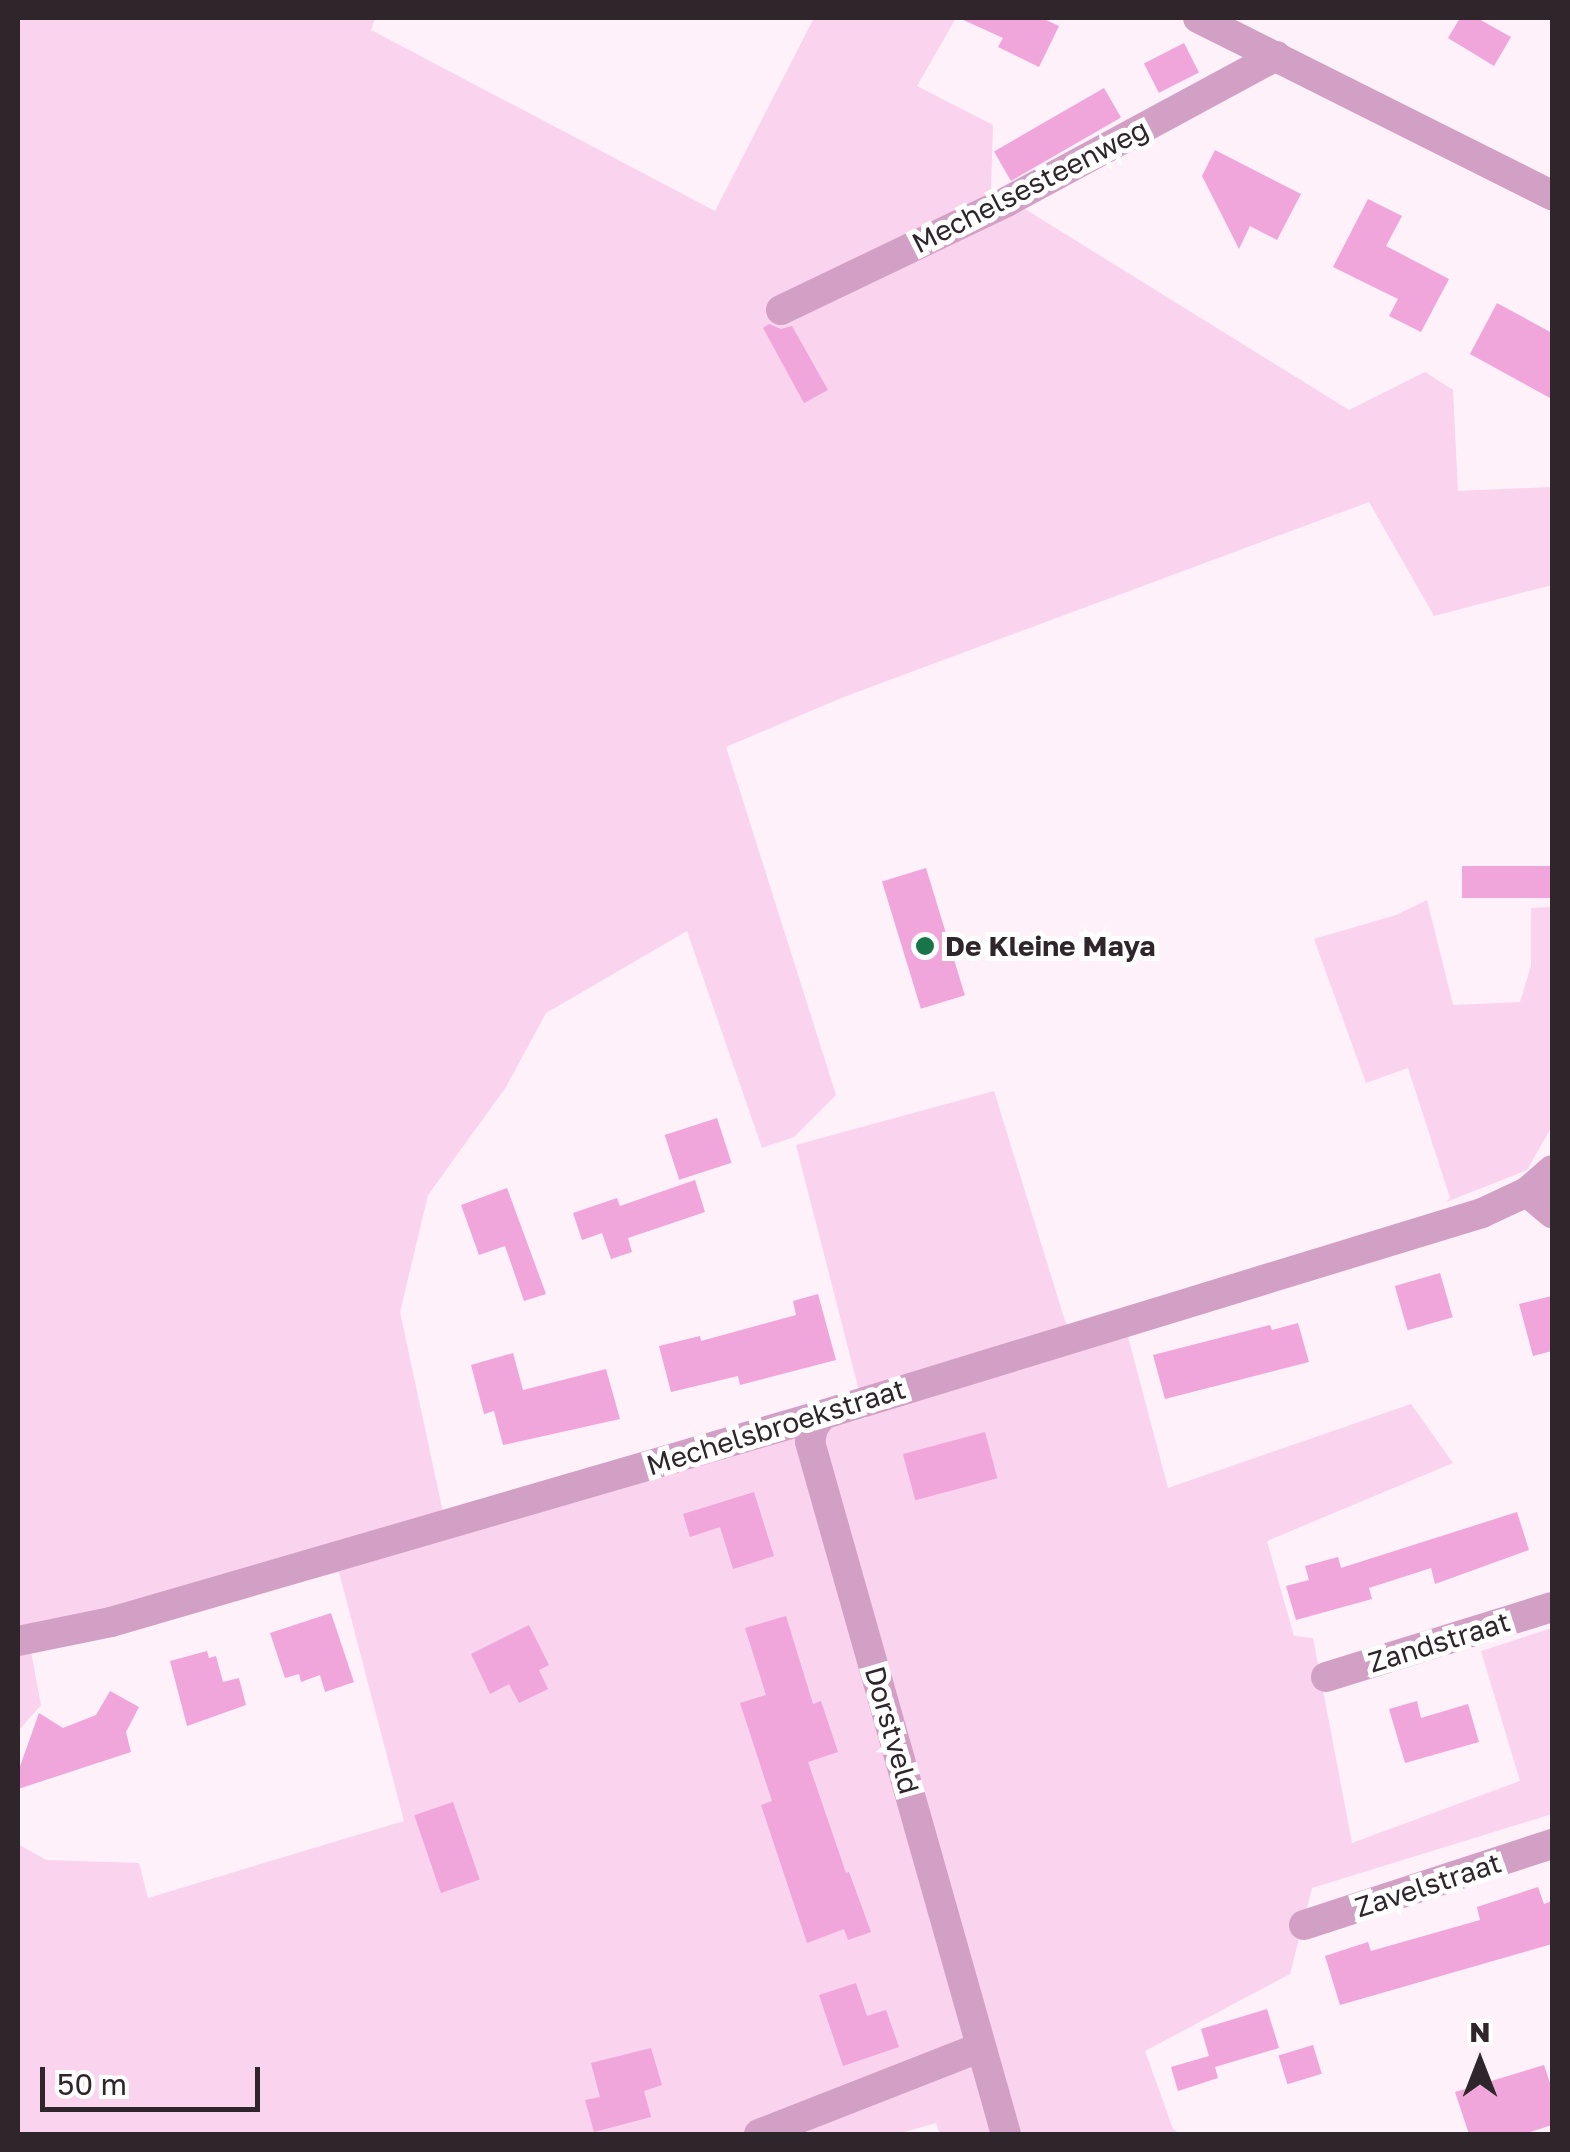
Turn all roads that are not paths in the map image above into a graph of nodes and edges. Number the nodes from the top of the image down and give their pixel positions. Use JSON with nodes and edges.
{"nodes":[{"id":1,"x":1198,"y":18,"type":"edge"},
{"id":2,"x":1276,"y":56,"type":"junction"},
{"id":3,"x":1552,"y":195,"type":"edge"},
{"id":4,"x":781,"y":310,"type":"dead end"},
{"id":5,"x":1552,"y":1170,"type":"edge"},
{"id":6,"x":1528,"y":1192,"type":"junction"},
{"id":7,"x":1552,"y":1213,"type":"edge"},
{"id":8,"x":822,"y":1415,"type":"junction"},
{"id":9,"x":1552,"y":1607,"type":"edge"},
{"id":10,"x":18,"y":1641,"type":"edge"},
{"id":11,"x":1326,"y":1677,"type":"dead end"},
{"id":12,"x":1552,"y":1844,"type":"edge"},
{"id":13,"x":1304,"y":1925,"type":"dead end"},
{"id":14,"x":981,"y":2048,"type":"junction"},
{"id":15,"x":759,"y":2134,"type":"edge"},
{"id":16,"x":1006,"y":2134,"type":"edge"}],
"edges":[{"from":1,"to":2,"type":"street"},
{"from":2,"to":3,"type":"street"},
{"from":2,"to":4,"type":"street","name":"Mechelsesteenweg"},
{"from":5,"to":6,"type":"street","name":"Mechelsbroekstraat"},
{"from":6,"to":7,"type":"street"},
{"from":6,"to":8,"type":"street","name":"Mechelsbroekstraat"},
{"from":8,"to":10,"type":"street","name":"Mechelsbroekstraat"},
{"from":8,"to":14,"type":"street","name":"Dorstveld"},
{"from":9,"to":11,"type":"street","name":"Zandstraat"},
{"from":12,"to":13,"type":"street","name":"Zavelstraat"},
{"from":14,"to":15,"type":"street"},
{"from":14,"to":16,"type":"street","name":"Dorstveld"}]}
